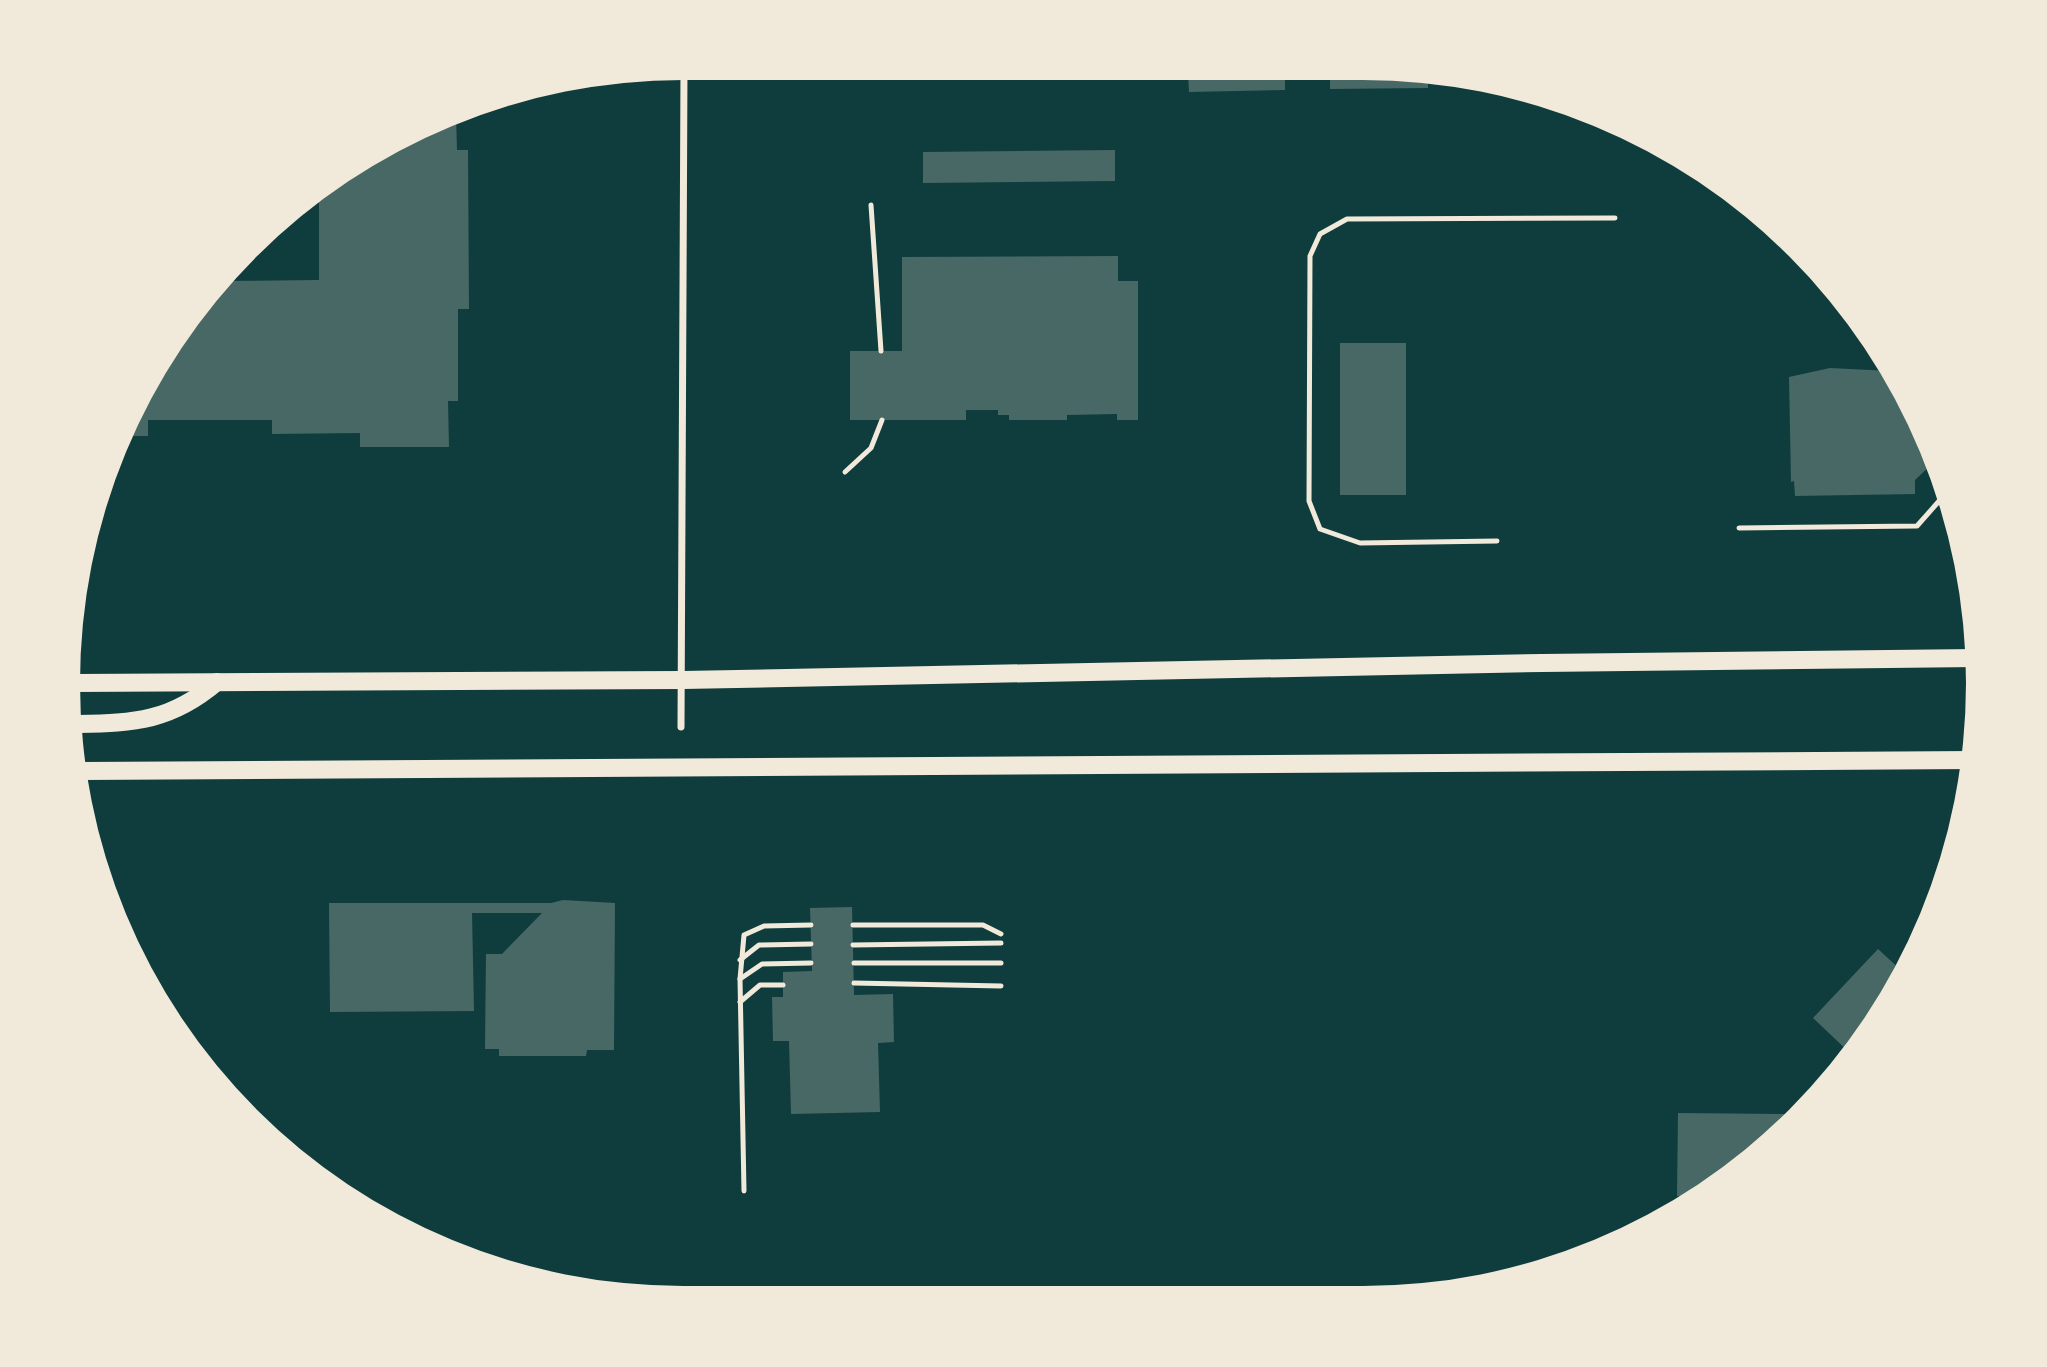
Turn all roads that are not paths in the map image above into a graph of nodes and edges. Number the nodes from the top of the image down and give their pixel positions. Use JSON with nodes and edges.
{"nodes":[{"id":1,"x":684,"y":80,"type":"edge"},
{"id":2,"x":872,"y":205,"type":"dead end"},
{"id":3,"x":1615,"y":218,"type":"dead end"},
{"id":4,"x":881,"y":351,"type":"dead end"},
{"id":5,"x":882,"y":420,"type":"dead end"},
{"id":6,"x":845,"y":472,"type":"dead end"},
{"id":7,"x":1938,"y":502,"type":"edge"},
{"id":8,"x":1739,"y":528,"type":"dead end"},
{"id":9,"x":1497,"y":541,"type":"dead end"},
{"id":10,"x":1965,"y":658,"type":"edge"},
{"id":11,"x":683,"y":680,"type":"junction"},
{"id":12,"x":217,"y":682,"type":"junction"},
{"id":13,"x":80,"y":683,"type":"edge"},
{"id":14,"x":82,"y":724,"type":"edge"},
{"id":15,"x":681,"y":727,"type":"dead end"},
{"id":16,"x":1961,"y":760,"type":"edge"},
{"id":17,"x":87,"y":771,"type":"edge"},
{"id":18,"x":811,"y":925,"type":"dead end"},
{"id":19,"x":853,"y":925,"type":"dead end"},
{"id":20,"x":1001,"y":934,"type":"dead end"},
{"id":21,"x":1001,"y":943,"type":"dead end"},
{"id":22,"x":811,"y":944,"type":"dead end"},
{"id":23,"x":853,"y":945,"type":"dead end"},
{"id":24,"x":740,"y":960,"type":"junction"},
{"id":25,"x":811,"y":963,"type":"dead end"},
{"id":26,"x":854,"y":963,"type":"dead end"},
{"id":27,"x":1001,"y":963,"type":"dead end"},
{"id":28,"x":740,"y":979,"type":"junction"},
{"id":29,"x":854,"y":983,"type":"dead end"},
{"id":30,"x":783,"y":985,"type":"dead end"},
{"id":31,"x":1001,"y":986,"type":"dead end"},
{"id":32,"x":740,"y":1002,"type":"junction"},
{"id":33,"x":744,"y":1191,"type":"dead end"}],
"edges":[{"from":1,"to":11,"type":"street"},
{"from":2,"to":4,"type":"lane"},
{"from":3,"to":9,"type":"lane"},
{"from":5,"to":6,"type":"lane"},
{"from":7,"to":8,"type":"lane"},
{"from":10,"to":11,"type":"main road"},
{"from":11,"to":12,"type":"main road"},
{"from":11,"to":15,"type":"street"},
{"from":12,"to":13,"type":"main road"},
{"from":12,"to":14,"type":"main road"},
{"from":16,"to":17,"type":"main road"},
{"from":18,"to":24,"type":"lane"},
{"from":19,"to":20,"type":"lane"},
{"from":21,"to":23,"type":"lane"},
{"from":22,"to":24,"type":"lane"},
{"from":24,"to":28,"type":"lane"},
{"from":25,"to":28,"type":"lane"},
{"from":26,"to":27,"type":"lane"},
{"from":28,"to":32,"type":"lane"},
{"from":29,"to":31,"type":"lane"},
{"from":30,"to":32,"type":"lane"},
{"from":32,"to":33,"type":"lane"}]}
